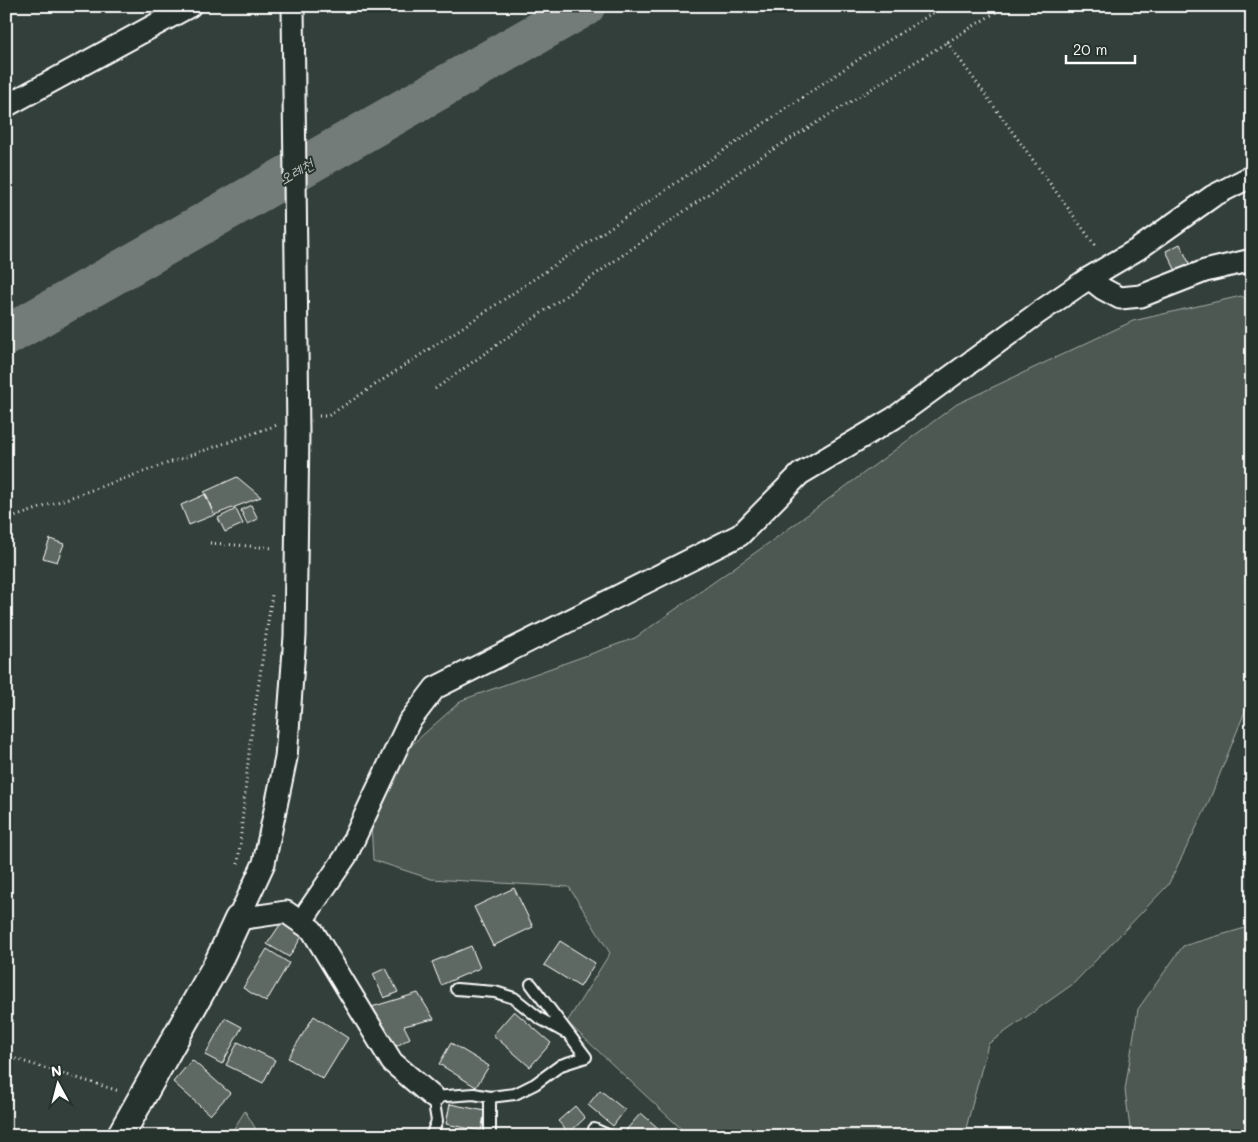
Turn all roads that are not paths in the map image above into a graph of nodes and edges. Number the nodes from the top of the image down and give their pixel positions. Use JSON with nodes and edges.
{"nodes":[{"id":1,"x":190,"y":6,"type":"edge"},
{"id":2,"x":293,"y":6,"type":"edge"},
{"id":3,"x":6,"y":106,"type":"edge"},
{"id":4,"x":1252,"y":176,"type":"edge"},
{"id":5,"x":1252,"y":260,"type":"edge"},
{"id":6,"x":1089,"y":278,"type":"junction"},
{"id":7,"x":238,"y":919,"type":"junction"},
{"id":8,"x":301,"y":922,"type":"junction"},
{"id":9,"x":531,"y":984,"type":"dead end"},
{"id":10,"x":456,"y":989,"type":"dead end"},
{"id":11,"x":569,"y":1035,"type":"junction"},
{"id":12,"x":434,"y":1097,"type":"junction"},
{"id":13,"x":490,"y":1097,"type":"junction"},
{"id":14,"x":594,"y":1129,"type":"dead end"},
{"id":15,"x":120,"y":1136,"type":"edge"},
{"id":16,"x":432,"y":1136,"type":"edge"},
{"id":17,"x":490,"y":1136,"type":"edge"},
{"id":18,"x":610,"y":1136,"type":"edge"}],
"edges":[{"from":1,"to":3,"type":"street"},
{"from":2,"to":7,"type":"street"},
{"from":4,"to":6,"type":"street"},
{"from":5,"to":6,"type":"street"},
{"from":6,"to":8,"type":"street"},
{"from":7,"to":8,"type":"street"},
{"from":7,"to":15,"type":"street"},
{"from":8,"to":12,"type":"street"},
{"from":9,"to":11,"type":"lane"},
{"from":10,"to":11,"type":"lane"},
{"from":11,"to":13,"type":"lane"},
{"from":12,"to":13,"type":"lane"},
{"from":12,"to":16,"type":"lane"},
{"from":13,"to":17,"type":"lane"},
{"from":14,"to":18,"type":"lane"}]}
